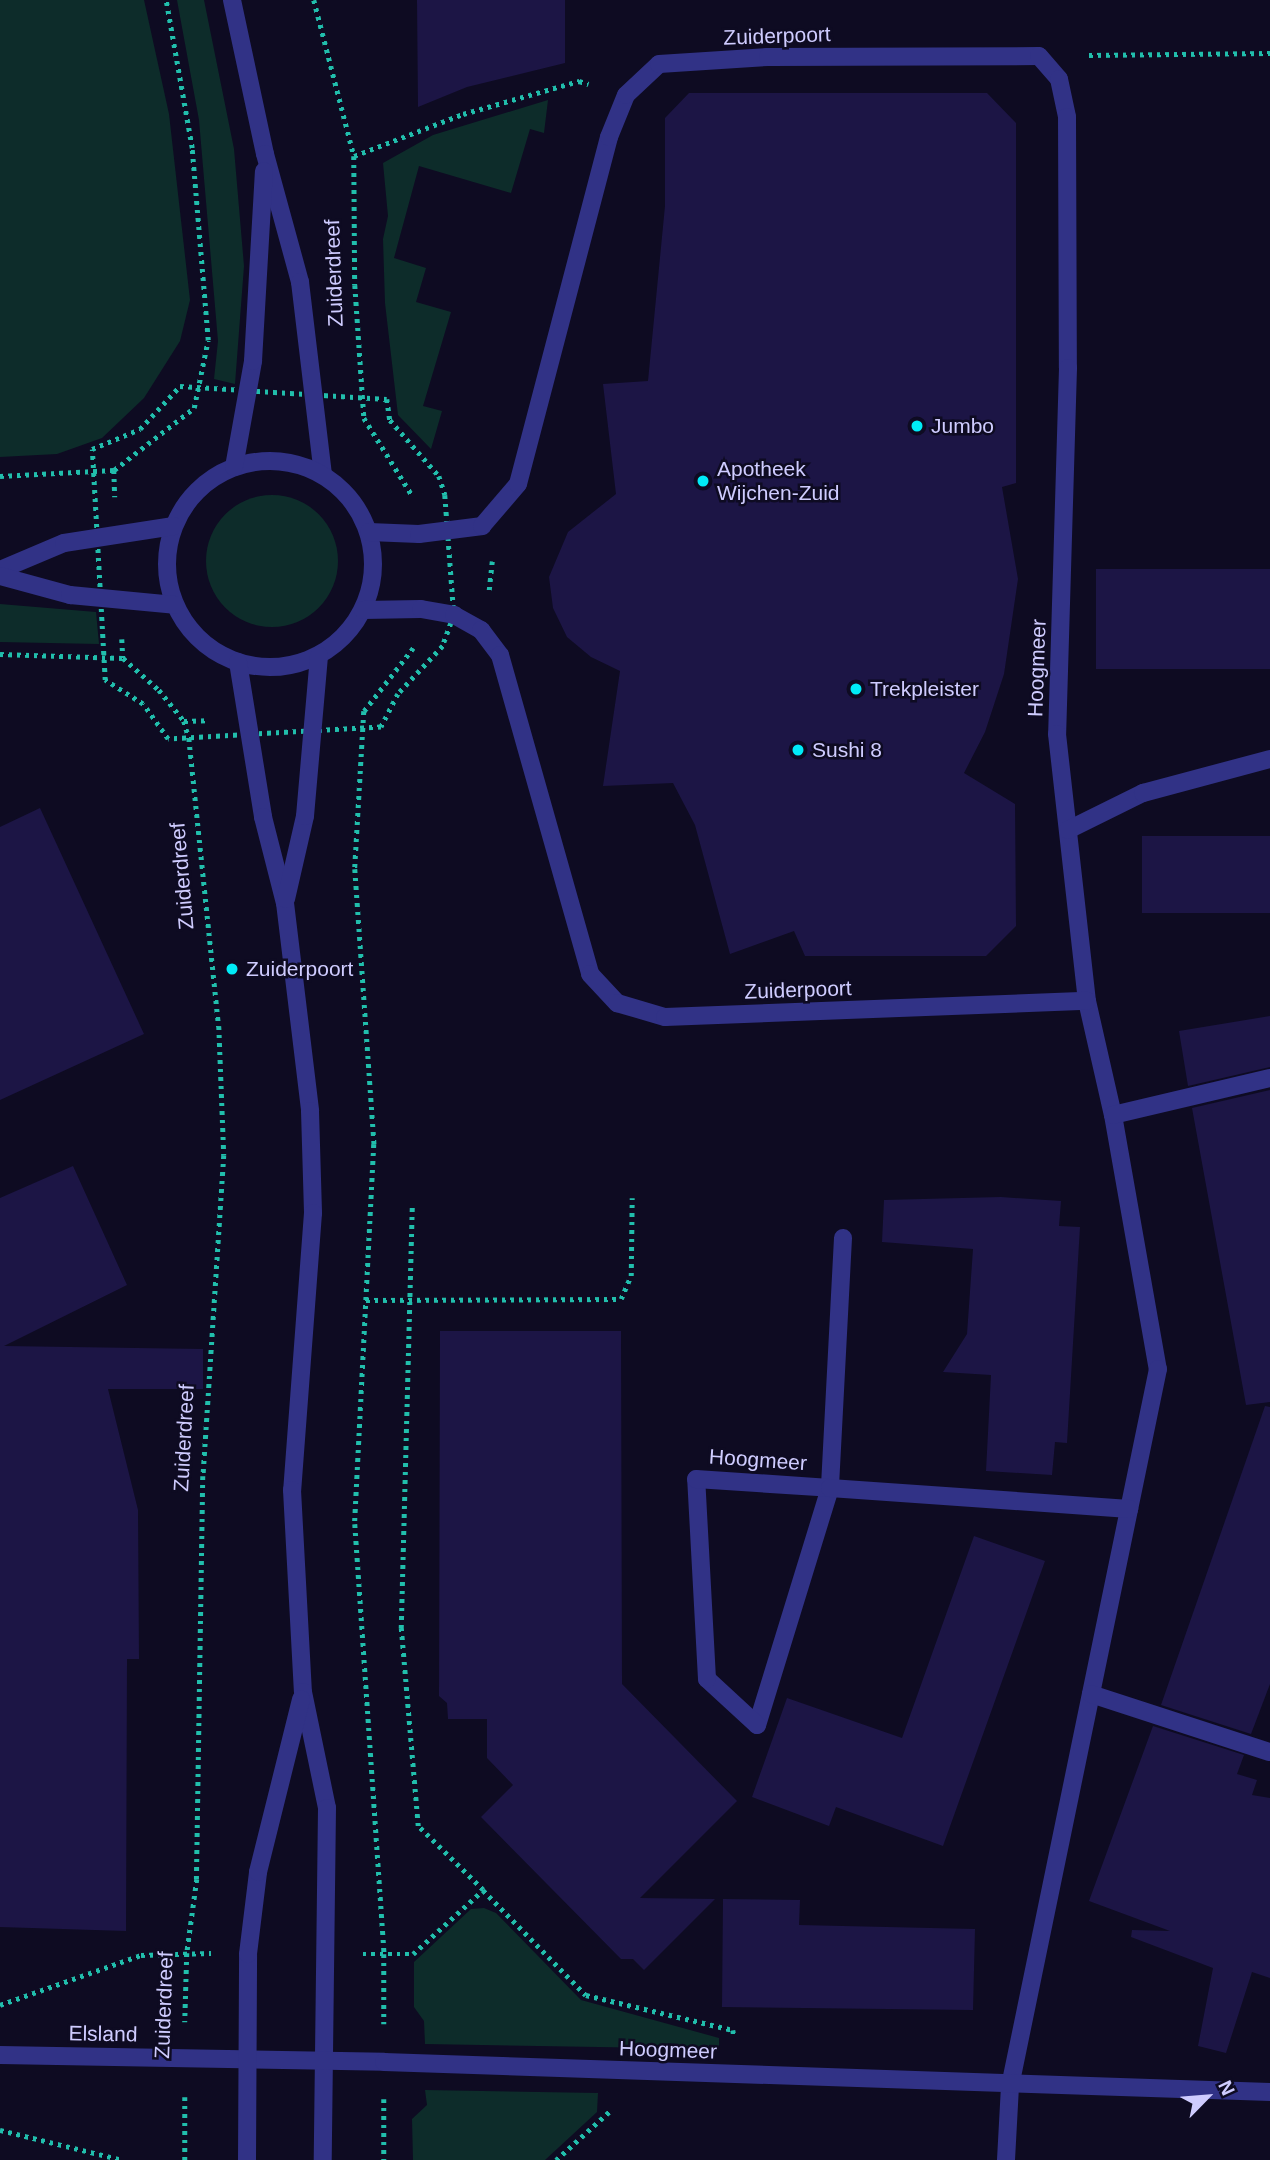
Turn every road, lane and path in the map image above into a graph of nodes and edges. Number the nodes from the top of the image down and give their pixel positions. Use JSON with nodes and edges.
{"nodes":[{"id":1,"x":166,"y":0,"type":"edge"},
{"id":2,"x":232,"y":0,"type":"edge"},
{"id":3,"x":314,"y":0,"type":"edge"},
{"id":4,"x":1270,"y":53,"type":"edge"},
{"id":5,"x":1040,"y":56,"type":"junction"},
{"id":6,"x":626,"y":95,"type":"junction"},
{"id":7,"x":265,"y":154,"type":"junction"},
{"id":8,"x":354,"y":156,"type":"junction"},
{"id":9,"x":200,"y":389,"type":"junction"},
{"id":10,"x":247,"y":393,"type":"junction"},
{"id":11,"x":313,"y":396,"type":"junction"},
{"id":12,"x":363,"y":397,"type":"junction"},
{"id":13,"x":234,"y":467,"type":"junction"},
{"id":14,"x":95,"y":471,"type":"junction"},
{"id":15,"x":323,"y":475,"type":"junction"},
{"id":16,"x":0,"y":476,"type":"edge"},
{"id":17,"x":174,"y":526,"type":"junction"},
{"id":18,"x":482,"y":526,"type":"junction"},
{"id":19,"x":369,"y":532,"type":"junction"},
{"id":20,"x":449,"y":532,"type":"junction"},
{"id":21,"x":419,"y":534,"type":"junction"},
{"id":22,"x":100,"y":537,"type":"junction"},
{"id":23,"x":0,"y":570,"type":"edge"},
{"id":24,"x":0,"y":576,"type":"edge"},
{"id":25,"x":103,"y":598,"type":"junction"},
{"id":26,"x":175,"y":605,"type":"junction"},
{"id":27,"x":363,"y":610,"type":"junction"},
{"id":28,"x":454,"y":615,"type":"junction"},
{"id":29,"x":481,"y":630,"type":"junction"},
{"id":30,"x":0,"y":654,"type":"edge"},
{"id":31,"x":319,"y":656,"type":"junction"},
{"id":32,"x":105,"y":657,"type":"junction"},
{"id":33,"x":238,"y":662,"type":"junction"},
{"id":34,"x":364,"y":711,"type":"dead end"},
{"id":35,"x":363,"y":726,"type":"junction"},
{"id":36,"x":313,"y":729,"type":"junction"},
{"id":37,"x":249,"y":733,"type":"junction"},
{"id":38,"x":189,"y":738,"type":"junction"},
{"id":39,"x":1270,"y":759,"type":"edge"},
{"id":40,"x":1068,"y":830,"type":"junction"},
{"id":41,"x":285,"y":903,"type":"junction"},
{"id":42,"x":1087,"y":1001,"type":"junction"},
{"id":43,"x":1270,"y":1078,"type":"edge"},
{"id":44,"x":1113,"y":1115,"type":"junction"},
{"id":45,"x":632,"y":1198,"type":"dead end"},
{"id":46,"x":843,"y":1238,"type":"dead end"},
{"id":47,"x":366,"y":1300,"type":"junction"},
{"id":48,"x":830,"y":1488,"type":"junction"},
{"id":49,"x":1129,"y":1509,"type":"junction"},
{"id":50,"x":303,"y":1692,"type":"junction"},
{"id":51,"x":1091,"y":1694,"type":"junction"},
{"id":52,"x":1270,"y":1752,"type":"edge"},
{"id":53,"x":483,"y":1890,"type":"dead end"},
{"id":54,"x":384,"y":1954,"type":"dead end"},
{"id":55,"x":0,"y":2055,"type":"edge"},
{"id":56,"x":184,"y":2058,"type":"junction"},
{"id":57,"x":248,"y":2059,"type":"junction"},
{"id":58,"x":325,"y":2061,"type":"junction"},
{"id":59,"x":652,"y":2072,"type":"junction"},
{"id":60,"x":742,"y":2075,"type":"junction"},
{"id":61,"x":1010,"y":2086,"type":"junction"},
{"id":62,"x":1270,"y":2092,"type":"edge"},
{"id":63,"x":0,"y":2130,"type":"edge"},
{"id":64,"x":123,"y":2160,"type":"edge"},
{"id":65,"x":185,"y":2160,"type":"edge"},
{"id":66,"x":247,"y":2160,"type":"edge"},
{"id":67,"x":323,"y":2160,"type":"edge"},
{"id":68,"x":556,"y":2160,"type":"edge"},
{"id":69,"x":1006,"y":2160,"type":"edge"}],
"edges":[{"from":1,"to":9,"type":"path"},
{"from":2,"to":7,"type":"street","name":"Zuiderdreef"},
{"from":3,"to":8,"type":"path","name":"Zuiderdreef"},
{"from":4,"to":5,"type":"path"},
{"from":5,"to":6,"type":"street","name":"Zuiderpoort"},
{"from":5,"to":40,"type":"street","name":"Hoogmeer"},
{"from":6,"to":8,"type":"path"},
{"from":6,"to":18,"type":"street","name":"Zuiderpoort"},
{"from":7,"to":10,"type":"street","name":"Zuiderdreef"},
{"from":7,"to":11,"type":"street","name":"Zuiderdreef"},
{"from":8,"to":12,"type":"path","name":"Zuiderdreef"},
{"from":9,"to":10,"type":"path"},
{"from":9,"to":14,"type":"path"},
{"from":9,"to":14,"type":"path"},
{"from":10,"to":11,"type":"path"},
{"from":10,"to":13,"type":"street","name":"Zuiderdreef"},
{"from":11,"to":12,"type":"path"},
{"from":11,"to":15,"type":"street","name":"Zuiderdreef"},
{"from":12,"to":20,"type":"path"},
{"from":12,"to":21,"type":"path","name":"Zuiderdreef"},
{"from":13,"to":15,"type":"street"},
{"from":13,"to":17,"type":"street"},
{"from":14,"to":16,"type":"path"},
{"from":14,"to":22,"type":"path"},
{"from":15,"to":19,"type":"street"},
{"from":17,"to":22,"type":"street"},
{"from":17,"to":26,"type":"street"},
{"from":18,"to":20,"type":"street"},
{"from":18,"to":29,"type":"path"},
{"from":19,"to":21,"type":"street"},
{"from":19,"to":27,"type":"street"},
{"from":20,"to":21,"type":"street"},
{"from":20,"to":28,"type":"path"},
{"from":22,"to":23,"type":"street"},
{"from":22,"to":25,"type":"path"},
{"from":24,"to":25,"type":"street"},
{"from":25,"to":26,"type":"street"},
{"from":25,"to":32,"type":"path"},
{"from":26,"to":33,"type":"street"},
{"from":27,"to":28,"type":"street","name":"Zuiderpoort"},
{"from":27,"to":31,"type":"street"},
{"from":28,"to":29,"type":"street","name":"Zuiderpoort"},
{"from":28,"to":35,"type":"path"},
{"from":29,"to":42,"type":"street","name":"Zuiderpoort"},
{"from":30,"to":32,"type":"path"},
{"from":31,"to":33,"type":"street"},
{"from":31,"to":36,"type":"street"},
{"from":32,"to":38,"type":"path","name":"Zuiderdreef"},
{"from":32,"to":38,"type":"path"},
{"from":33,"to":37,"type":"street"},
{"from":34,"to":35,"type":"path"},
{"from":35,"to":36,"type":"path"},
{"from":35,"to":47,"type":"path"},
{"from":36,"to":37,"type":"path"},
{"from":36,"to":41,"type":"street"},
{"from":37,"to":38,"type":"path"},
{"from":37,"to":41,"type":"street"},
{"from":38,"to":56,"type":"path","name":"Zuiderdreef"},
{"from":39,"to":40,"type":"street"},
{"from":40,"to":42,"type":"street","name":"Hoogmeer"},
{"from":41,"to":50,"type":"street"},
{"from":42,"to":44,"type":"street","name":"Hoogmeer"},
{"from":43,"to":44,"type":"street"},
{"from":44,"to":49,"type":"street","name":"Hoogmeer"},
{"from":45,"to":47,"type":"path"},
{"from":46,"to":48,"type":"street","name":"Hoogmeer"},
{"from":47,"to":54,"type":"path"},
{"from":48,"to":48,"type":"street","name":"Hoogmeer"},
{"from":48,"to":49,"type":"street","name":"Hoogmeer"},
{"from":49,"to":51,"type":"street","name":"Hoogmeer"},
{"from":50,"to":57,"type":"street"},
{"from":50,"to":58,"type":"street"},
{"from":51,"to":52,"type":"street"},
{"from":51,"to":61,"type":"street","name":"Hoogmeer"},
{"from":53,"to":60,"type":"path"},
{"from":55,"to":56,"type":"street","name":"Elsland"},
{"from":56,"to":57,"type":"street","name":"Elsland"},
{"from":56,"to":65,"type":"path","name":"Zuiderdreef"},
{"from":57,"to":58,"type":"street","name":"Hoogmeer"},
{"from":57,"to":66,"type":"street"},
{"from":58,"to":59,"type":"street","name":"Hoogmeer"},
{"from":58,"to":67,"type":"street"},
{"from":59,"to":60,"type":"street","name":"Hoogmeer"},
{"from":59,"to":68,"type":"path"},
{"from":60,"to":61,"type":"street","name":"Hoogmeer"},
{"from":61,"to":62,"type":"street","name":"Hoogmeer"},
{"from":61,"to":69,"type":"street","name":"Hoogmeer"},
{"from":63,"to":64,"type":"path"}]}
